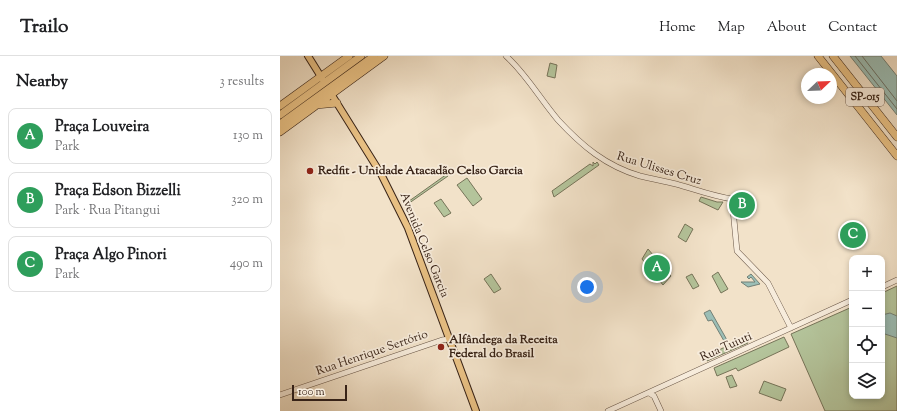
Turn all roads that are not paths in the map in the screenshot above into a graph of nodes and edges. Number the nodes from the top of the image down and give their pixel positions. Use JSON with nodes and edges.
{"nodes":[{"id":1,"x":308,"y":56,"type":"edge"},
{"id":2,"x":349,"y":56,"type":"edge"},
{"id":3,"x":361,"y":56,"type":"edge"},
{"id":4,"x":374,"y":56,"type":"edge"},
{"id":5,"x":384,"y":56,"type":"edge"},
{"id":6,"x":506,"y":56,"type":"edge"},
{"id":7,"x":818,"y":56,"type":"edge"},
{"id":8,"x":829,"y":56,"type":"edge"},
{"id":9,"x":833,"y":56,"type":"edge"},
{"id":10,"x":839,"y":63,"type":"junction"},
{"id":11,"x":326,"y":85,"type":"junction"},
{"id":12,"x":337,"y":103,"type":"junction"},
{"id":13,"x":316,"y":105,"type":"junction"},
{"id":14,"x":280,"y":106,"type":"edge"},
{"id":15,"x":280,"y":115,"type":"edge"},
{"id":16,"x":280,"y":124,"type":"edge"},
{"id":17,"x":280,"y":132,"type":"edge"},
{"id":18,"x":897,"y":137,"type":"edge"},
{"id":19,"x":897,"y":156,"type":"edge"},
{"id":20,"x":897,"y":280,"type":"edge"},
{"id":21,"x":885,"y":286,"type":"edge"},
{"id":22,"x":849,"y":301,"type":"edge"},
{"id":23,"x":791,"y":328,"type":"junction"},
{"id":24,"x":449,"y":339,"type":"junction"},
{"id":25,"x":657,"y":389,"type":"junction"},
{"id":26,"x":649,"y":392,"type":"junction"},
{"id":27,"x":280,"y":395,"type":"edge"},
{"id":28,"x":654,"y":396,"type":"junction"},
{"id":29,"x":476,"y":411,"type":"edge"},
{"id":30,"x":608,"y":411,"type":"edge"},
{"id":31,"x":661,"y":411,"type":"edge"}],
"edges":[{"from":1,"to":11,"type":"main road","name":"Avenida Celso Garcia"},
{"from":2,"to":11,"type":"highway"},
{"from":3,"to":11,"type":"highway"},
{"from":4,"to":11,"type":"highway"},
{"from":5,"to":11,"type":"highway"},
{"from":6,"to":23,"type":"street","name":"Rua Ulisses Cruz"},
{"from":7,"to":19,"type":"highway"},
{"from":8,"to":10,"type":"highway"},
{"from":9,"to":10,"type":"highway","number":"SP-015"},
{"from":10,"to":18,"type":"highway","number":"SP-015"},
{"from":11,"to":12,"type":"main road","name":"Avenida Celso Garcia"},
{"from":11,"to":13,"type":"highway"},
{"from":11,"to":14,"type":"highway"},
{"from":11,"to":15,"type":"highway"},
{"from":11,"to":16,"type":"highway"},
{"from":12,"to":13,"type":"highway"},
{"from":12,"to":24,"type":"main road","name":"Avenida Celso Garcia"},
{"from":13,"to":17,"type":"highway"},
{"from":20,"to":21,"type":"street"},
{"from":22,"to":23,"type":"street","name":"Rua Tuiuti"},
{"from":23,"to":25,"type":"street","name":"Rua Tuiuti"},
{"from":24,"to":27,"type":"street","name":"Rua Henrique Sertório"},
{"from":24,"to":29,"type":"main road","name":"Avenida Celso Garcia"},
{"from":25,"to":26,"type":"street","name":"Rua Tuiuti"},
{"from":25,"to":28,"type":"street"},
{"from":26,"to":28,"type":"street"},
{"from":26,"to":30,"type":"street","name":"Rua Tuiuti"},
{"from":28,"to":31,"type":"street"}]}
